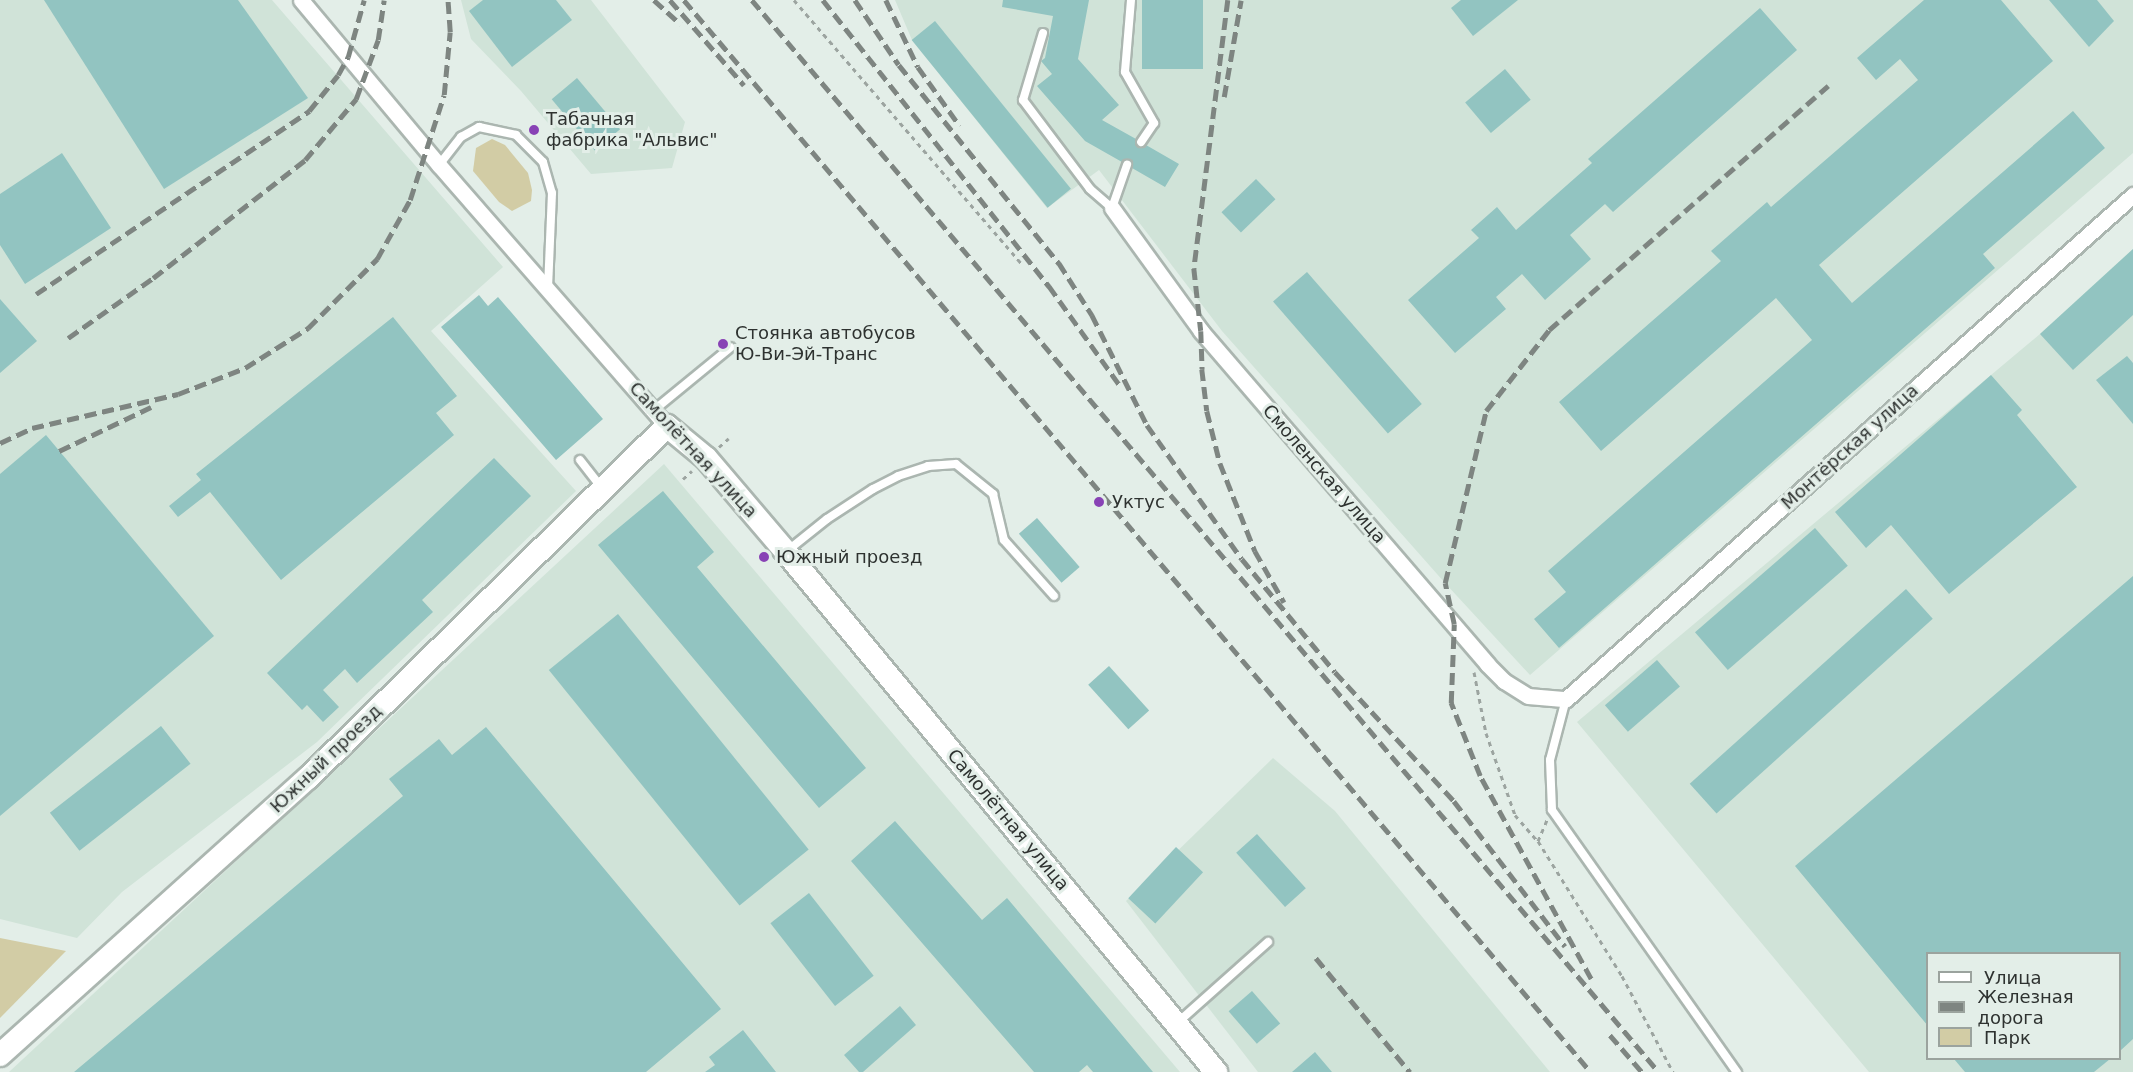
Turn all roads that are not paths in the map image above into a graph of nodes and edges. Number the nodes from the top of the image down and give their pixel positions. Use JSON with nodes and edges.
{"nodes":[{"id":1,"x":302,"y":0,"type":"edge"},
{"id":2,"x":1131,"y":0,"type":"edge"},
{"id":3,"x":1043,"y":33,"type":"dead end"},
{"id":4,"x":1141,"y":142,"type":"dead end"},
{"id":5,"x":439,"y":165,"type":"junction"},
{"id":6,"x":1127,"y":165,"type":"dead end"},
{"id":7,"x":2133,"y":195,"type":"edge"},
{"id":8,"x":1112,"y":208,"type":"junction"},
{"id":9,"x":548,"y":287,"type":"junction"},
{"id":10,"x":731,"y":347,"type":"dead end"},
{"id":11,"x":660,"y":418,"type":"junction"},
{"id":12,"x":580,"y":460,"type":"dead end"},
{"id":13,"x":603,"y":489,"type":"junction"},
{"id":14,"x":786,"y":552,"type":"junction"},
{"id":15,"x":1054,"y":596,"type":"dead end"},
{"id":16,"x":1566,"y":699,"type":"junction"},
{"id":17,"x":1268,"y":942,"type":"dead end"},
{"id":18,"x":1177,"y":1024,"type":"junction"},
{"id":19,"x":0,"y":1056,"type":"edge"},
{"id":20,"x":1216,"y":1072,"type":"edge"},
{"id":21,"x":1737,"y":1072,"type":"edge"}],
"edges":[{"from":1,"to":5,"type":"street","name":"Самолётная улица"},
{"from":2,"to":4,"type":"lane"},
{"from":3,"to":8,"type":"lane"},
{"from":5,"to":9,"type":"street","name":"Самолётная улица"},
{"from":5,"to":9,"type":"lane"},
{"from":6,"to":8,"type":"lane"},
{"from":7,"to":16,"type":"street","name":"Монтёрская улица"},
{"from":8,"to":16,"type":"street","name":"Смоленская улица"},
{"from":9,"to":11,"type":"street","name":"Самолётная улица"},
{"from":10,"to":11,"type":"lane"},
{"from":11,"to":13,"type":"main road","name":"Южный проезд"},
{"from":11,"to":14,"type":"main road","name":"Самолётная улица"},
{"from":12,"to":13,"type":"lane"},
{"from":13,"to":19,"type":"main road","name":"Южный проезд"},
{"from":14,"to":15,"type":"lane"},
{"from":14,"to":18,"type":"main road","name":"Самолётная улица"},
{"from":16,"to":21,"type":"lane"},
{"from":17,"to":18,"type":"lane"},
{"from":18,"to":20,"type":"main road","name":"Самолётная улица"}]}
